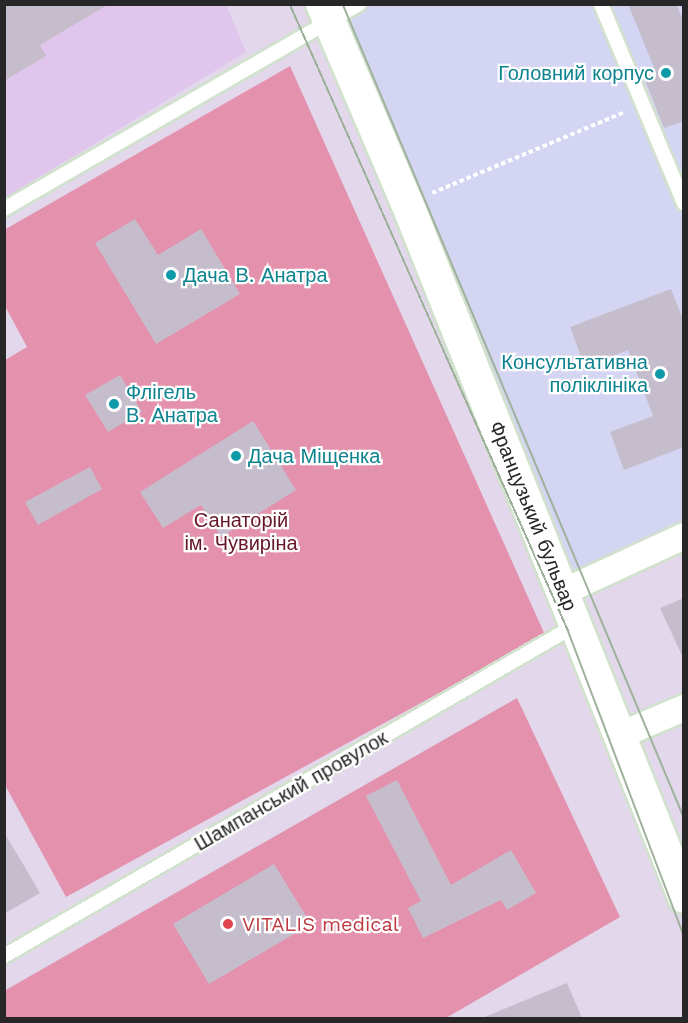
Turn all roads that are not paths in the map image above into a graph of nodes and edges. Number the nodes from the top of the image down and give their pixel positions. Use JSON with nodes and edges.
{"nodes":[{"id":1,"x":359,"y":4,"type":"edge"},
{"id":2,"x":601,"y":4,"type":"edge"},
{"id":3,"x":325,"y":11,"type":"edge"},
{"id":4,"x":684,"y":202,"type":"edge"},
{"id":5,"x":4,"y":209,"type":"edge"},
{"id":6,"x":684,"y":536,"type":"edge"},
{"id":7,"x":562,"y":592,"type":"junction"},
{"id":8,"x":576,"y":625,"type":"junction"},
{"id":9,"x":684,"y":708,"type":"edge"},
{"id":10,"x":623,"y":734,"type":"junction"},
{"id":11,"x":684,"y":897,"type":"edge"},
{"id":12,"x":4,"y":956,"type":"edge"}],
"edges":[{"from":1,"to":3,"type":"lane"},
{"from":2,"to":4,"type":"lane"},
{"from":3,"to":5,"type":"lane"},
{"from":3,"to":7,"type":"street","name":"Французький бульвар"},
{"from":6,"to":7,"type":"street"},
{"from":7,"to":8,"type":"street","name":"Французький бульвар"},
{"from":8,"to":10,"type":"street","name":"Французький бульвар"},
{"from":8,"to":12,"type":"lane","name":"Шампанський провулок"},
{"from":9,"to":10,"type":"street"},
{"from":10,"to":11,"type":"street","name":"Французький бульвар"}]}
